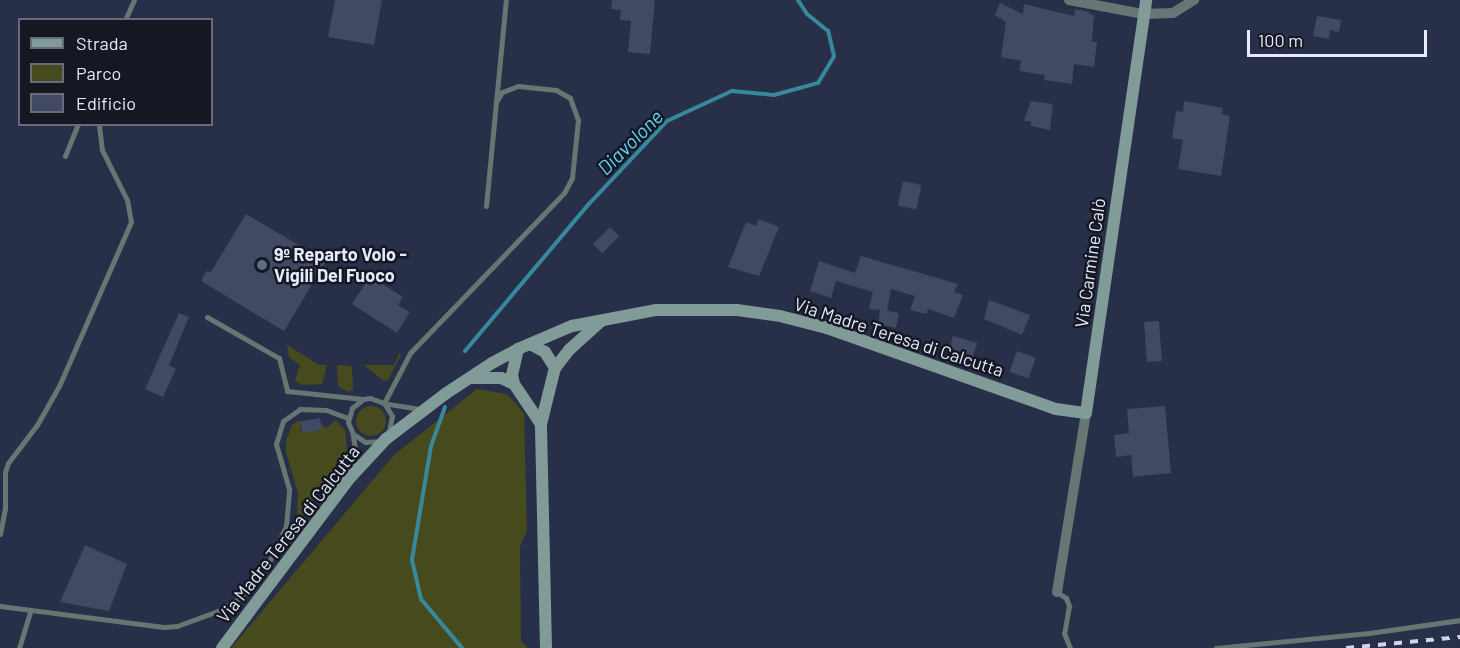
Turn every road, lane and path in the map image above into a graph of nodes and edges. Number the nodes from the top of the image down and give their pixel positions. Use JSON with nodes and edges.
{"nodes":[{"id":1,"x":134,"y":0,"type":"edge"},
{"id":2,"x":506,"y":0,"type":"edge"},
{"id":3,"x":1069,"y":0,"type":"edge"},
{"id":4,"x":1146,"y":0,"type":"edge"},
{"id":5,"x":1194,"y":0,"type":"edge"},
{"id":6,"x":1143,"y":14,"type":"junction"},
{"id":7,"x":126,"y":18,"type":"edge"},
{"id":8,"x":496,"y":102,"type":"junction"},
{"id":9,"x":77,"y":126,"type":"edge"},
{"id":10,"x":99,"y":126,"type":"edge"},
{"id":11,"x":65,"y":156,"type":"dead end"},
{"id":12,"x":486,"y":206,"type":"dead end"},
{"id":13,"x":207,"y":317,"type":"dead end"},
{"id":14,"x":604,"y":318,"type":"junction"},
{"id":15,"x":530,"y":344,"type":"junction"},
{"id":16,"x":518,"y":349,"type":"junction"},
{"id":17,"x":555,"y":368,"type":"junction"},
{"id":18,"x":467,"y":379,"type":"junction"},
{"id":19,"x":514,"y":384,"type":"junction"},
{"id":20,"x":363,"y":399,"type":"junction"},
{"id":21,"x":384,"y":404,"type":"junction"},
{"id":22,"x":425,"y":409,"type":"junction"},
{"id":23,"x":1086,"y":412,"type":"junction"},
{"id":24,"x":348,"y":418,"type":"junction"},
{"id":25,"x":541,"y":423,"type":"junction"},
{"id":26,"x":353,"y":435,"type":"junction"},
{"id":27,"x":385,"y":440,"type":"junction"},
{"id":28,"x":348,"y":480,"type":"junction"},
{"id":29,"x":0,"y":534,"type":"edge"},
{"id":30,"x":1057,"y":592,"type":"joint"},
{"id":31,"x":0,"y":606,"type":"edge"},
{"id":32,"x":30,"y":610,"type":"junction"},
{"id":33,"x":1460,"y":620,"type":"edge"},
{"id":34,"x":18,"y":648,"type":"edge"},
{"id":35,"x":222,"y":648,"type":"edge"},
{"id":36,"x":546,"y":648,"type":"edge"},
{"id":37,"x":1070,"y":648,"type":"edge"},
{"id":38,"x":1216,"y":648,"type":"edge"}],
"edges":[{"from":1,"to":7,"type":"lane"},
{"from":2,"to":8,"type":"lane"},
{"from":3,"to":6,"type":"street"},
{"from":4,"to":6,"type":"street","name":"Via Carmine Calò"},
{"from":5,"to":6,"type":"street"},
{"from":6,"to":23,"type":"street","name":"Via Carmine Calò"},
{"from":8,"to":12,"type":"lane"},
{"from":8,"to":21,"type":"lane"},
{"from":9,"to":11,"type":"lane"},
{"from":10,"to":29,"type":"lane"},
{"from":13,"to":20,"type":"lane"},
{"from":14,"to":15,"type":"street","name":"Via Madre Teresa di Calcutta"},
{"from":14,"to":17,"type":"street"},
{"from":14,"to":23,"type":"street","name":"Via Madre Teresa di Calcutta"},
{"from":15,"to":16,"type":"street","name":"Via Madre Teresa di Calcutta"},
{"from":15,"to":17,"type":"street"},
{"from":16,"to":18,"type":"street","name":"Via Madre Teresa di Calcutta"},
{"from":16,"to":19,"type":"street"},
{"from":17,"to":25,"type":"street"},
{"from":18,"to":19,"type":"street"},
{"from":18,"to":22,"type":"street","name":"Via Madre Teresa di Calcutta"},
{"from":19,"to":25,"type":"street"},
{"from":20,"to":21,"type":"lane"},
{"from":20,"to":24,"type":"lane"},
{"from":21,"to":22,"type":"lane"},
{"from":21,"to":27,"type":"lane"},
{"from":22,"to":27,"type":"street","name":"Via Madre Teresa di Calcutta"},
{"from":23,"to":30,"type":"street","name":"Via Carmine Calò"},
{"from":24,"to":26,"type":"lane"},
{"from":24,"to":32,"type":"lane"},
{"from":25,"to":36,"type":"street"},
{"from":26,"to":27,"type":"lane"},
{"from":26,"to":28,"type":"lane"},
{"from":27,"to":28,"type":"street","name":"Via Madre Teresa di Calcutta"},
{"from":28,"to":35,"type":"street","name":"Via Madre Teresa di Calcutta"},
{"from":30,"to":37,"type":"lane"},
{"from":31,"to":32,"type":"lane"},
{"from":32,"to":34,"type":"lane"},
{"from":33,"to":38,"type":"lane"}]}
